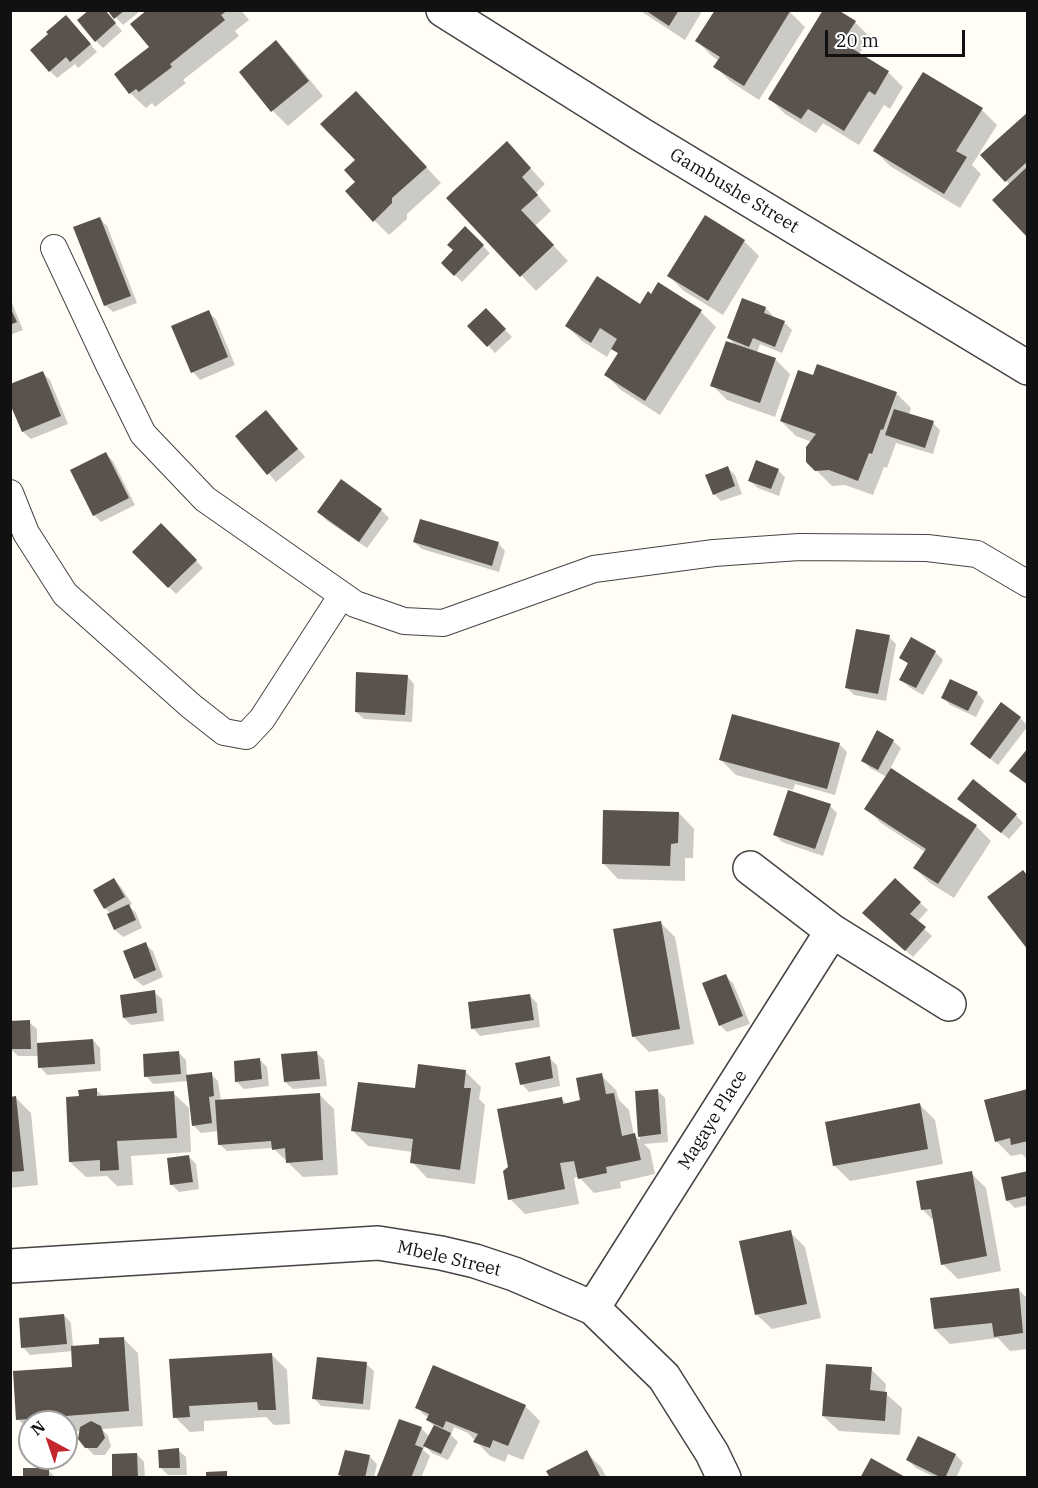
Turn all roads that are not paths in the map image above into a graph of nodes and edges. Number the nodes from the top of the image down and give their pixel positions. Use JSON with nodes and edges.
{"nodes":[{"id":1,"x":443,"y":10,"type":"edge"},
{"id":2,"x":54,"y":248,"type":"dead end"},
{"id":3,"x":1028,"y":368,"type":"edge"},
{"id":4,"x":10,"y":493,"type":"edge"},
{"id":5,"x":1028,"y":585,"type":"edge"},
{"id":6,"x":342,"y":595,"type":"junction"},
{"id":7,"x":750,"y":868,"type":"dead end"},
{"id":8,"x":832,"y":931,"type":"junction"},
{"id":9,"x":949,"y":1004,"type":"dead end"},
{"id":10,"x":10,"y":1266,"type":"edge"},
{"id":11,"x":593,"y":1308,"type":"junction"},
{"id":12,"x":724,"y":1478,"type":"edge"}],
"edges":[{"from":1,"to":3,"type":"street","name":"Gambushe Street"},
{"from":2,"to":6,"type":"lane"},
{"from":4,"to":6,"type":"lane"},
{"from":5,"to":6,"type":"lane"},
{"from":7,"to":8,"type":"street"},
{"from":8,"to":9,"type":"street"},
{"from":8,"to":11,"type":"street","name":"Magaye Place"},
{"from":10,"to":11,"type":"street","name":"Mbele Street"},
{"from":11,"to":12,"type":"street","name":"Mbele Street"}]}
